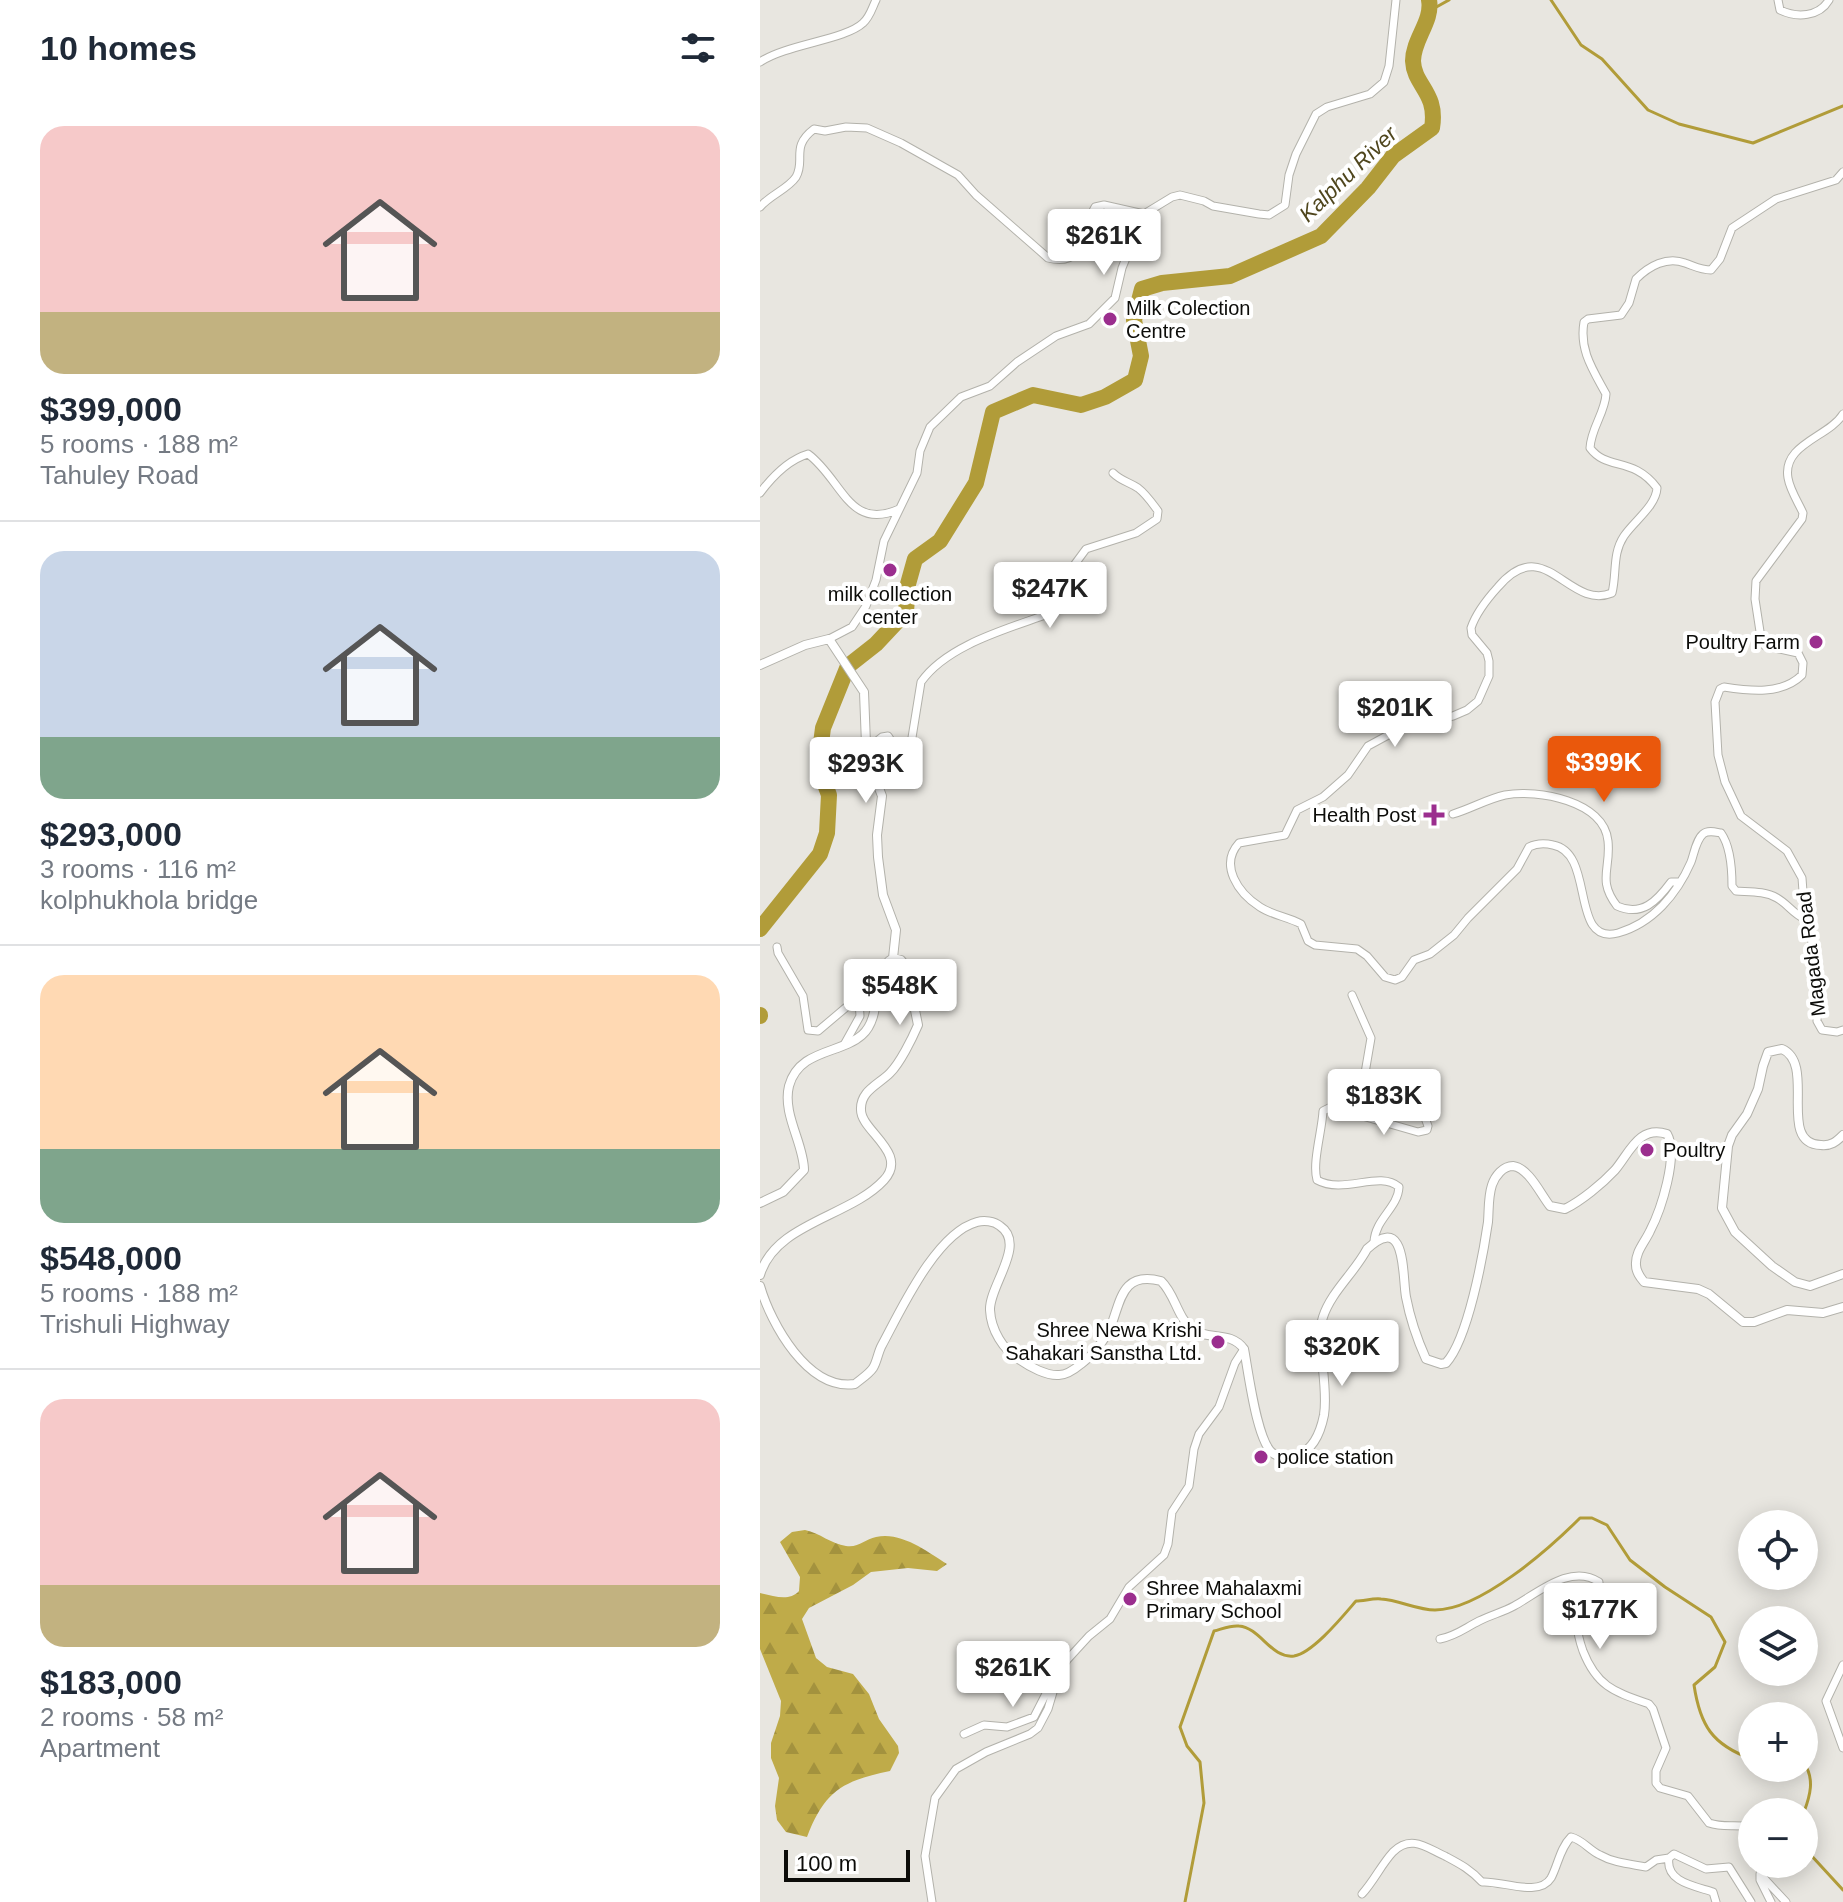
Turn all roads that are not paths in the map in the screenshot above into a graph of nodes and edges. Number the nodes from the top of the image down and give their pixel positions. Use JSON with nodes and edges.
{"nodes":[{"id":1,"x":876,"y":0,"type":"edge"},
{"id":2,"x":1396,"y":0,"type":"edge"},
{"id":3,"x":1778,"y":0,"type":"edge"},
{"id":4,"x":1829,"y":0,"type":"edge"},
{"id":5,"x":760,"y":62,"type":"edge"},
{"id":6,"x":1843,"y":172,"type":"edge"},
{"id":7,"x":760,"y":207,"type":"edge"},
{"id":8,"x":1144,"y":214,"type":"junction"},
{"id":9,"x":1843,"y":414,"type":"edge"},
{"id":10,"x":1113,"y":473,"type":"dead end"},
{"id":11,"x":760,"y":493,"type":"edge"},
{"id":12,"x":899,"y":509,"type":"junction"},
{"id":13,"x":829,"y":639,"type":"junction"},
{"id":14,"x":760,"y":665,"type":"edge"},
{"id":15,"x":867,"y":749,"type":"junction"},
{"id":16,"x":1453,"y":814,"type":"dead end"},
{"id":17,"x":1680,"y":882,"type":"junction"},
{"id":18,"x":1805,"y":919,"type":"junction"},
{"id":19,"x":777,"y":947,"type":"dead end"},
{"id":20,"x":893,"y":958,"type":"junction"},
{"id":21,"x":1352,"y":995,"type":"dead end"},
{"id":22,"x":1843,"y":1030,"type":"edge"},
{"id":23,"x":844,"y":1045,"type":"junction"},
{"id":24,"x":1843,"y":1135,"type":"edge"},
{"id":25,"x":760,"y":1203,"type":"edge"},
{"id":26,"x":1374,"y":1242,"type":"junction"},
{"id":27,"x":1843,"y":1274,"type":"edge"},
{"id":28,"x":760,"y":1275,"type":"edge"},
{"id":29,"x":760,"y":1286,"type":"edge"},
{"id":30,"x":1843,"y":1307,"type":"edge"},
{"id":31,"x":1244,"y":1349,"type":"junction"},
{"id":32,"x":1440,"y":1639,"type":"dead end"},
{"id":33,"x":1843,"y":1665,"type":"edge"},
{"id":34,"x":1059,"y":1672,"type":"junction"},
{"id":35,"x":964,"y":1734,"type":"dead end"},
{"id":36,"x":1843,"y":1748,"type":"edge"},
{"id":37,"x":1738,"y":1826,"type":"edge"},
{"id":38,"x":1669,"y":1858,"type":"junction"},
{"id":39,"x":1760,"y":1878,"type":"edge"},
{"id":40,"x":1764,"y":1878,"type":"edge"},
{"id":41,"x":1362,"y":1894,"type":"dead end"},
{"id":42,"x":932,"y":1902,"type":"edge"},
{"id":43,"x":1716,"y":1902,"type":"edge"},
{"id":44,"x":1751,"y":1902,"type":"edge"},
{"id":45,"x":1771,"y":1902,"type":"edge"},
{"id":46,"x":1786,"y":1902,"type":"edge"}],
"edges":[{"from":1,"to":5,"type":"street"},
{"from":2,"to":8,"type":"street"},
{"from":3,"to":4,"type":"street"},
{"from":6,"to":17,"type":"street"},
{"from":7,"to":8,"type":"street"},
{"from":8,"to":12,"type":"street"},
{"from":9,"to":18,"type":"street","name":"Magada Road"},
{"from":10,"to":15,"type":"street"},
{"from":11,"to":12,"type":"street"},
{"from":12,"to":13,"type":"street"},
{"from":13,"to":14,"type":"street"},
{"from":13,"to":15,"type":"street"},
{"from":15,"to":20,"type":"street"},
{"from":16,"to":17,"type":"street"},
{"from":17,"to":18,"type":"street"},
{"from":18,"to":22,"type":"street","name":"Magada Road"},
{"from":19,"to":23,"type":"street"},
{"from":20,"to":23,"type":"street"},
{"from":20,"to":28,"type":"street"},
{"from":21,"to":26,"type":"street"},
{"from":23,"to":25,"type":"street"},
{"from":24,"to":27,"type":"street"},
{"from":26,"to":30,"type":"street"},
{"from":26,"to":31,"type":"street"},
{"from":29,"to":31,"type":"street"},
{"from":31,"to":34,"type":"street"},
{"from":32,"to":37,"type":"street"},
{"from":33,"to":36,"type":"street"},
{"from":34,"to":35,"type":"street"},
{"from":34,"to":42,"type":"street"},
{"from":38,"to":41,"type":"street"},
{"from":38,"to":43,"type":"street"},
{"from":38,"to":44,"type":"street"},
{"from":39,"to":45,"type":"street"},
{"from":40,"to":46,"type":"street"}]}
